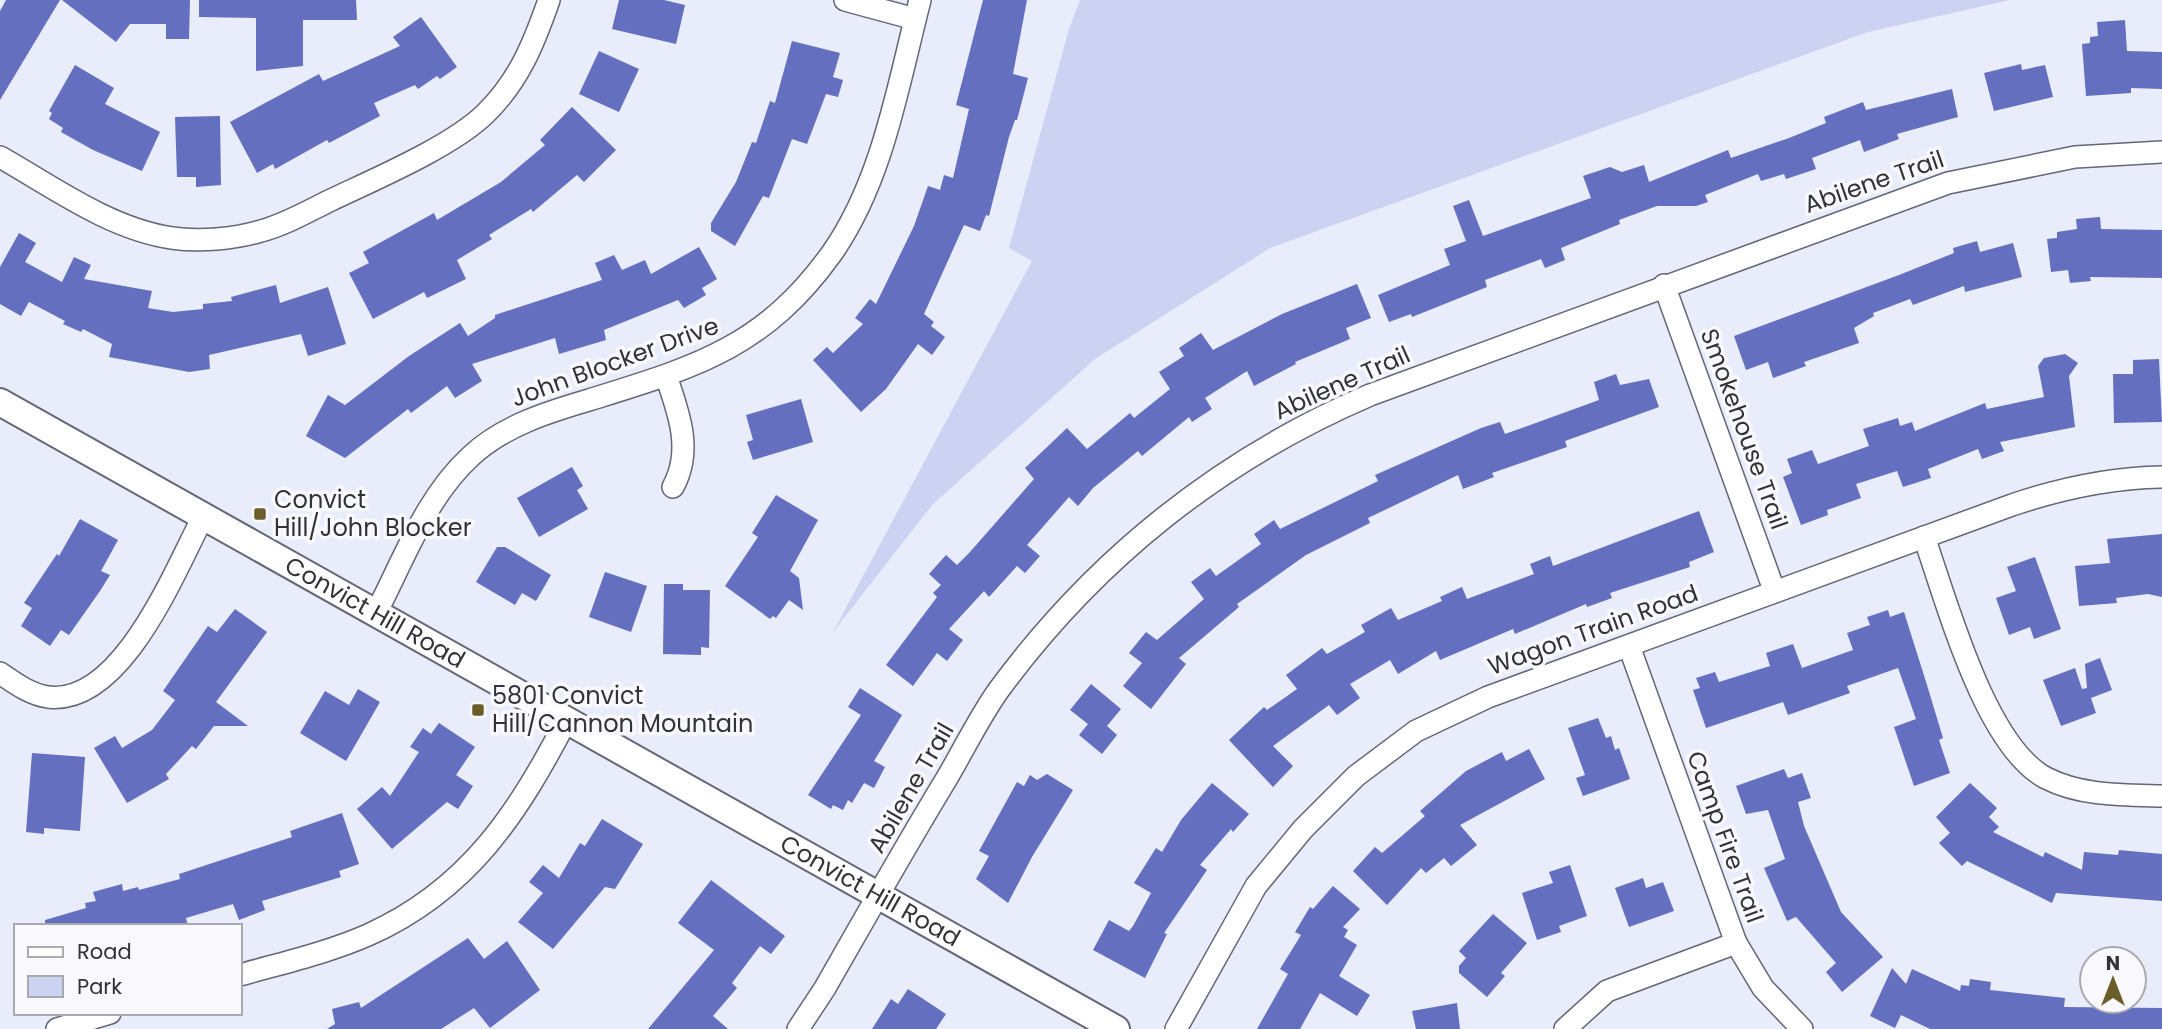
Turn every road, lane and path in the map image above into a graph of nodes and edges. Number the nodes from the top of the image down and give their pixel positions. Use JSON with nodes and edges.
{"nodes":[{"id":1,"x":549,"y":0,"type":"edge"},
{"id":2,"x":845,"y":0,"type":"edge"},
{"id":3,"x":917,"y":10,"type":"edge"},
{"id":4,"x":2162,"y":152,"type":"edge"},
{"id":5,"x":0,"y":157,"type":"edge"},
{"id":6,"x":1664,"y":285,"type":"junction"},
{"id":7,"x":666,"y":376,"type":"junction"},
{"id":8,"x":0,"y":402,"type":"edge"},
{"id":9,"x":2162,"y":477,"type":"edge"},
{"id":10,"x":673,"y":487,"type":"dead end"},
{"id":11,"x":203,"y":517,"type":"junction"},
{"id":12,"x":1924,"y":537,"type":"junction"},
{"id":13,"x":1774,"y":590,"type":"junction"},
{"id":14,"x":376,"y":613,"type":"junction"},
{"id":15,"x":1629,"y":646,"type":"junction"},
{"id":16,"x":0,"y":673,"type":"edge"},
{"id":17,"x":567,"y":719,"type":"junction"},
{"id":18,"x":2162,"y":796,"type":"edge"},
{"id":19,"x":878,"y":895,"type":"junction"},
{"id":20,"x":1736,"y":943,"type":"junction"},
{"id":21,"x":242,"y":974,"type":"edge"},
{"id":22,"x":103,"y":1015,"type":"edge"},
{"id":23,"x":57,"y":1029,"type":"edge"},
{"id":24,"x":798,"y":1029,"type":"edge"},
{"id":25,"x":1116,"y":1029,"type":"edge"},
{"id":26,"x":1176,"y":1029,"type":"edge"},
{"id":27,"x":1565,"y":1029,"type":"edge"},
{"id":28,"x":1802,"y":1029,"type":"edge"}],
"edges":[{"from":1,"to":5,"type":"street"},
{"from":2,"to":3,"type":"street"},
{"from":3,"to":7,"type":"street","name":"John Blocker Drive"},
{"from":4,"to":6,"type":"street","name":"Abilene Trail"},
{"from":6,"to":13,"type":"street","name":"Smokehouse Trail"},
{"from":6,"to":19,"type":"street","name":"Abilene Trail"},
{"from":7,"to":10,"type":"street"},
{"from":7,"to":14,"type":"street","name":"John Blocker Drive"},
{"from":8,"to":11,"type":"street","name":"Convict Hill Road"},
{"from":9,"to":12,"type":"street","name":"Wagon Train Road"},
{"from":11,"to":14,"type":"street","name":"Convict Hill Road"},
{"from":11,"to":16,"type":"street"},
{"from":12,"to":13,"type":"street","name":"Wagon Train Road"},
{"from":12,"to":18,"type":"street"},
{"from":13,"to":15,"type":"street","name":"Wagon Train Road"},
{"from":14,"to":17,"type":"street","name":"Convict Hill Road"},
{"from":15,"to":20,"type":"street","name":"Camp Fire Trail"},
{"from":15,"to":26,"type":"street","name":"Wagon Train Road"},
{"from":17,"to":19,"type":"street","name":"Convict Hill Road"},
{"from":17,"to":21,"type":"street"},
{"from":19,"to":24,"type":"street","name":"Abilene Trail"},
{"from":19,"to":25,"type":"street","name":"Convict Hill Road"},
{"from":20,"to":27,"type":"street"},
{"from":20,"to":28,"type":"street","name":"Camp Fire Trail"},
{"from":22,"to":23,"type":"street"}]}
